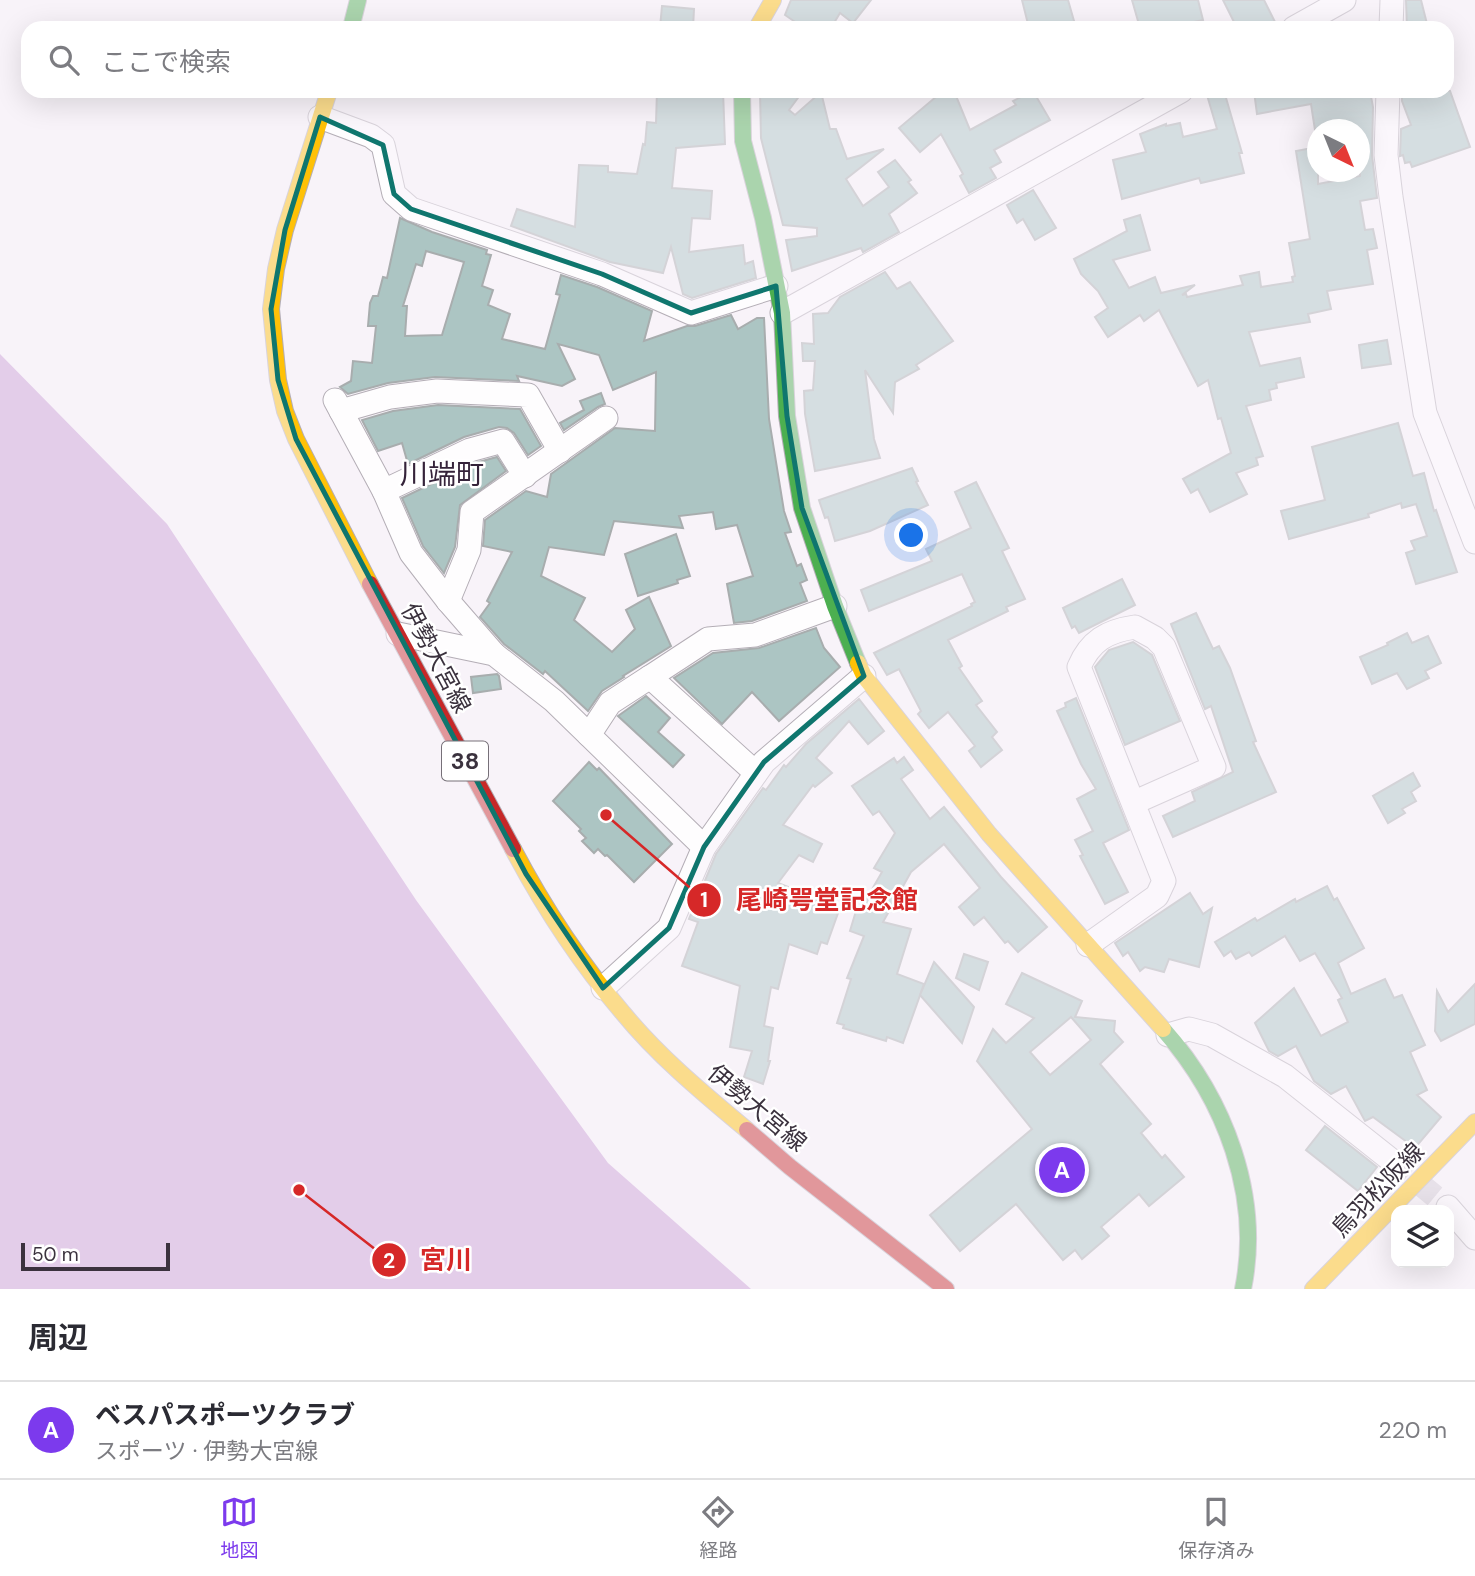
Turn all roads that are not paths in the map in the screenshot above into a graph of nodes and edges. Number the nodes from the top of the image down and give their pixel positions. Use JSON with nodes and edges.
{"nodes":[{"id":1,"x":358,"y":0,"type":"edge"},
{"id":2,"x":773,"y":0,"type":"edge"},
{"id":3,"x":1344,"y":0,"type":"edge"},
{"id":4,"x":1392,"y":0,"type":"edge"},
{"id":5,"x":353,"y":21,"type":"edge"},
{"id":6,"x":761,"y":21,"type":"edge"},
{"id":7,"x":1306,"y":21,"type":"edge"},
{"id":8,"x":1391,"y":21,"type":"edge"},
{"id":9,"x":327,"y":98,"type":"edge"},
{"id":10,"x":742,"y":98,"type":"edge"},
{"id":11,"x":1168,"y":98,"type":"edge"},
{"id":12,"x":1388,"y":98,"type":"edge"},
{"id":13,"x":320,"y":117,"type":"junction"},
{"id":14,"x":776,"y":286,"type":"junction"},
{"id":15,"x":782,"y":313,"type":"junction"},
{"id":16,"x":606,"y":418,"type":"dead end"},
{"id":17,"x":560,"y":451,"type":"junction"},
{"id":18,"x":524,"y":475,"type":"junction"},
{"id":19,"x":384,"y":491,"type":"junction"},
{"id":20,"x":1475,"y":542,"type":"edge"},
{"id":21,"x":448,"y":600,"type":"junction"},
{"id":22,"x":835,"y":606,"type":"junction"},
{"id":23,"x":398,"y":634,"type":"junction"},
{"id":24,"x":494,"y":654,"type":"junction"},
{"id":25,"x":650,"y":677,"type":"junction"},
{"id":26,"x":864,"y":677,"type":"junction"},
{"id":27,"x":589,"y":735,"type":"junction"},
{"id":28,"x":756,"y":773,"type":"junction"},
{"id":29,"x":1133,"y":803,"type":"junction"},
{"id":30,"x":704,"y":846,"type":"junction"},
{"id":31,"x":1088,"y":945,"type":"junction"},
{"id":32,"x":603,"y":988,"type":"junction"},
{"id":33,"x":1168,"y":1035,"type":"junction"},
{"id":34,"x":1475,"y":1122,"type":"edge"},
{"id":35,"x":1475,"y":1140,"type":"edge"},
{"id":36,"x":1391,"y":1160,"type":"tunnel mouth"},
{"id":37,"x":1416,"y":1205,"type":"edge"},
{"id":38,"x":1454,"y":1214,"type":"edge"},
{"id":39,"x":1475,"y":1238,"type":"edge"},
{"id":40,"x":946,"y":1289,"type":"edge"},
{"id":41,"x":1242,"y":1289,"type":"edge"},
{"id":42,"x":1313,"y":1289,"type":"edge"}],
"edges":[{"from":1,"to":5,"type":"main road"},
{"from":2,"to":6,"type":"main road"},
{"from":3,"to":7,"type":"street"},
{"from":4,"to":8,"type":"street"},
{"from":9,"to":13,"type":"main road","name":"伊勢大宮線","number":"38"},
{"from":10,"to":14,"type":"main road"},
{"from":11,"to":15,"type":"street"},
{"from":12,"to":20,"type":"street"},
{"from":13,"to":14,"type":"street"},
{"from":13,"to":23,"type":"main road","name":"伊勢大宮線","number":"38"},
{"from":14,"to":15,"type":"main road"},
{"from":15,"to":22,"type":"main road"},
{"from":16,"to":17,"type":"street"},
{"from":17,"to":18,"type":"street"},
{"from":17,"to":19,"type":"street"},
{"from":18,"to":19,"type":"street"},
{"from":18,"to":21,"type":"street"},
{"from":19,"to":21,"type":"street"},
{"from":21,"to":24,"type":"street"},
{"from":22,"to":25,"type":"street"},
{"from":22,"to":26,"type":"main road"},
{"from":23,"to":24,"type":"street"},
{"from":23,"to":32,"type":"main road","name":"伊勢大宮線","number":"38"},
{"from":24,"to":27,"type":"street"},
{"from":25,"to":27,"type":"street"},
{"from":25,"to":28,"type":"street"},
{"from":26,"to":28,"type":"street"},
{"from":26,"to":31,"type":"main road"},
{"from":27,"to":30,"type":"street"},
{"from":28,"to":30,"type":"street"},
{"from":29,"to":29,"type":"street"},
{"from":29,"to":31,"type":"street"},
{"from":30,"to":32,"type":"street"},
{"from":31,"to":33,"type":"main road"},
{"from":32,"to":40,"type":"main road","name":"伊勢大宮線","number":"38"},
{"from":33,"to":36,"type":"street"},
{"from":33,"to":41,"type":"main road"},
{"from":34,"to":42,"type":"main road","name":"鳥羽松阪線"},
{"from":35,"to":37,"type":"main road","name":"鳥羽松阪線"},
{"from":38,"to":39,"type":"street"}]}
